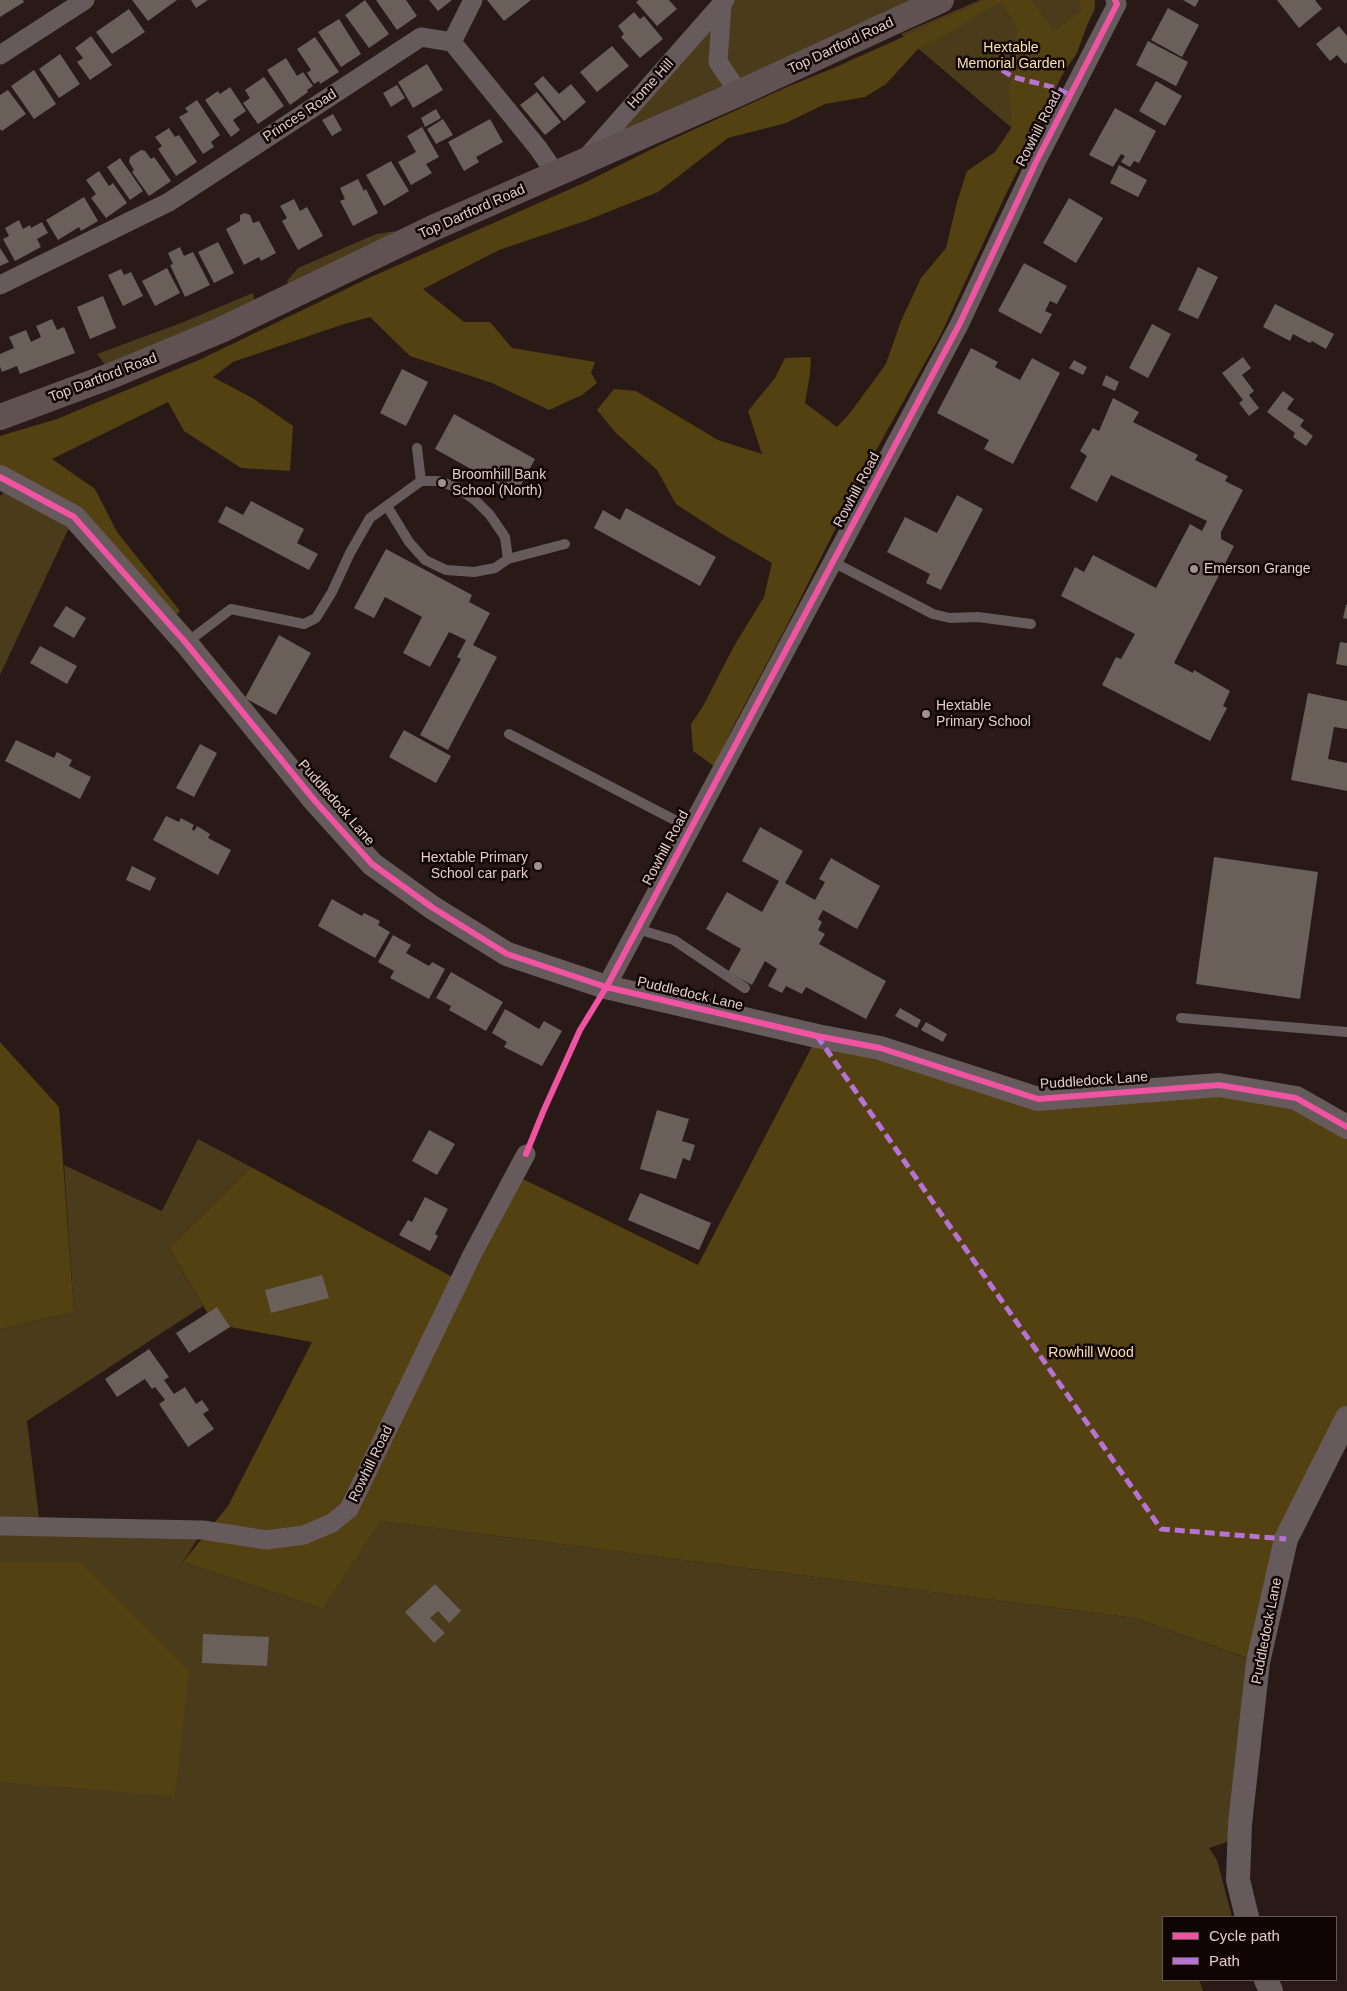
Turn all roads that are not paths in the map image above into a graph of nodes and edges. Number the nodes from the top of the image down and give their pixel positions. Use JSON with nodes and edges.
{"nodes":[{"id":1,"x":85,"y":0,"type":"edge"},
{"id":2,"x":473,"y":0,"type":"edge"},
{"id":3,"x":941,"y":0,"type":"edge"},
{"id":4,"x":1115,"y":0,"type":"edge"},
{"id":5,"x":724,"y":2,"type":"edge"},
{"id":6,"x":452,"y":42,"type":"junction"},
{"id":7,"x":0,"y":55,"type":"edge"},
{"id":8,"x":739,"y":93,"type":"junction"},
{"id":9,"x":568,"y":169,"type":"junction"},
{"id":10,"x":0,"y":285,"type":"edge"},
{"id":11,"x":0,"y":417,"type":"edge"},
{"id":12,"x":417,"y":448,"type":"dead end"},
{"id":13,"x":0,"y":476,"type":"edge"},
{"id":14,"x":421,"y":481,"type":"junction"},
{"id":15,"x":387,"y":506,"type":"junction"},
{"id":16,"x":565,"y":544,"type":"dead end"},
{"id":17,"x":508,"y":559,"type":"junction"},
{"id":18,"x":833,"y":562,"type":"junction"},
{"id":19,"x":1031,"y":624,"type":"dead end"},
{"id":20,"x":186,"y":643,"type":"junction"},
{"id":21,"x":509,"y":734,"type":"dead end"},
{"id":22,"x":690,"y":828,"type":"junction"},
{"id":23,"x":637,"y":929,"type":"junction"},
{"id":24,"x":606,"y":987,"type":"junction"},
{"id":25,"x":745,"y":988,"type":"dead end"},
{"id":26,"x":1181,"y":1018,"type":"dead end"},
{"id":27,"x":1347,"y":1032,"type":"edge"},
{"id":28,"x":1347,"y":1127,"type":"edge"},
{"id":29,"x":526,"y":1154,"type":"dead end"},
{"id":30,"x":1347,"y":1418,"type":"edge"},
{"id":31,"x":0,"y":1526,"type":"edge"},
{"id":32,"x":1247,"y":1916,"type":"edge"}],
"edges":[{"from":1,"to":7,"type":"street"},
{"from":2,"to":6,"type":"street"},
{"from":3,"to":8,"type":"main road","name":"Top Dartford Road"},
{"from":4,"to":18,"type":"street","name":"Rowhill Road"},
{"from":5,"to":8,"type":"street","name":"Home Hill"},
{"from":5,"to":9,"type":"street","name":"Home Hill"},
{"from":6,"to":9,"type":"street"},
{"from":6,"to":10,"type":"street","name":"Princes Road"},
{"from":8,"to":9,"type":"main road","name":"Top Dartford Road"},
{"from":9,"to":11,"type":"main road","name":"Top Dartford Road"},
{"from":12,"to":14,"type":"lane"},
{"from":13,"to":20,"type":"street","name":"Puddledock Lane"},
{"from":14,"to":15,"type":"lane"},
{"from":14,"to":17,"type":"lane"},
{"from":15,"to":17,"type":"lane"},
{"from":15,"to":20,"type":"lane"},
{"from":16,"to":17,"type":"lane"},
{"from":18,"to":19,"type":"lane"},
{"from":18,"to":22,"type":"street","name":"Rowhill Road"},
{"from":20,"to":24,"type":"street","name":"Puddledock Lane"},
{"from":21,"to":22,"type":"lane"},
{"from":22,"to":23,"type":"street","name":"Rowhill Road"},
{"from":23,"to":24,"type":"street","name":"Rowhill Road"},
{"from":23,"to":25,"type":"lane"},
{"from":24,"to":28,"type":"street","name":"Puddledock Lane"},
{"from":26,"to":27,"type":"lane"},
{"from":29,"to":31,"type":"street","name":"Rowhill Road"},
{"from":30,"to":32,"type":"street","name":"Puddledock Lane"}]}
